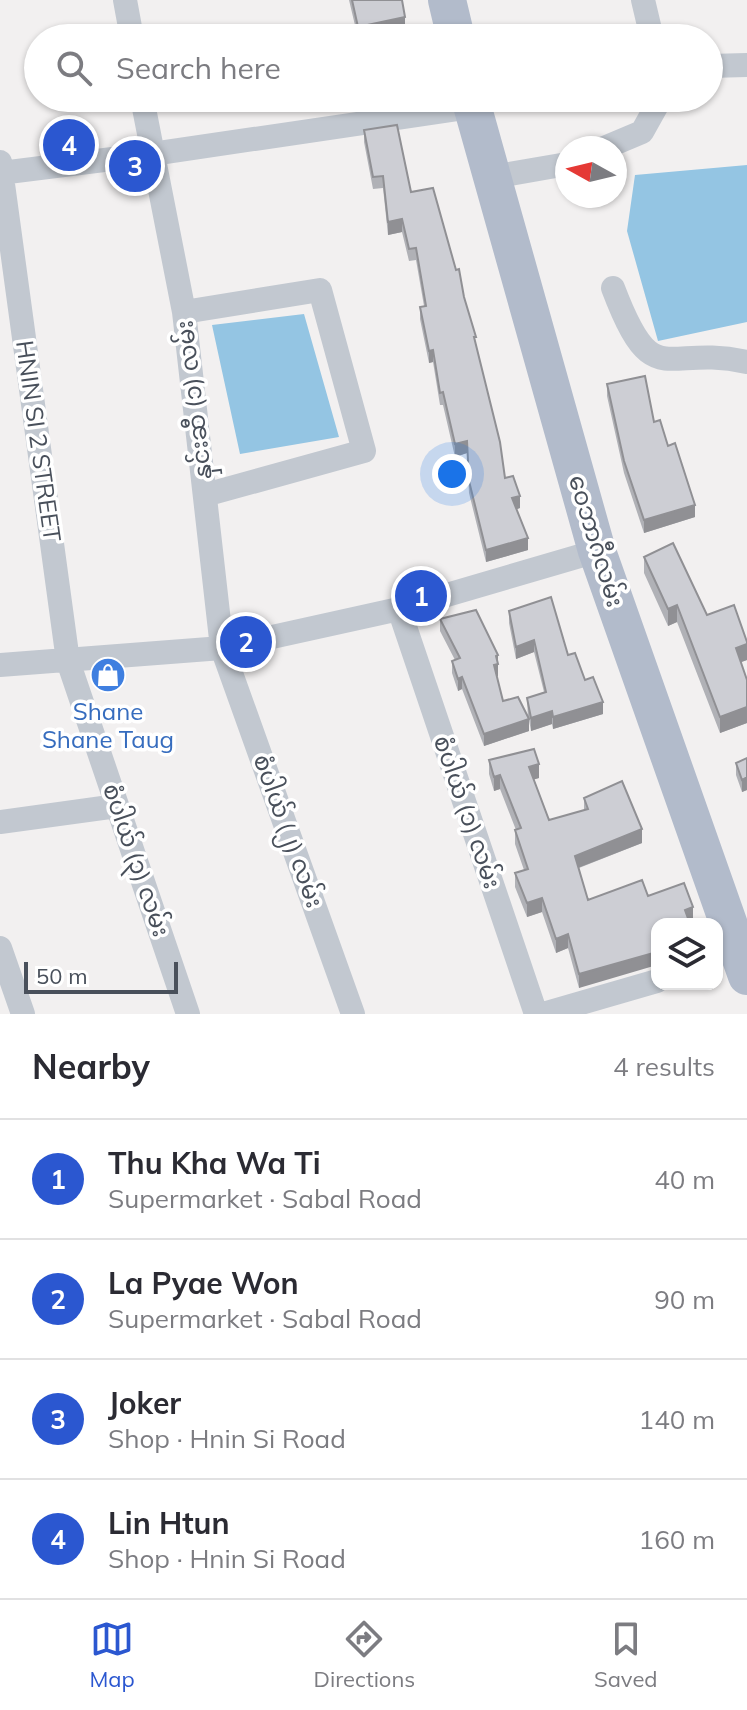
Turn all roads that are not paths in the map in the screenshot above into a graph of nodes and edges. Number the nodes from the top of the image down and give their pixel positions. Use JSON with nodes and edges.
{"nodes":[{"id":1,"x":125,"y":0,"type":"edge"},
{"id":2,"x":447,"y":0,"type":"edge"},
{"id":3,"x":643,"y":0,"type":"edge"},
{"id":4,"x":129,"y":24,"type":"edge"},
{"id":5,"x":453,"y":24,"type":"edge"},
{"id":6,"x":649,"y":24,"type":"edge"},
{"id":7,"x":747,"y":65,"type":"edge"},
{"id":8,"x":723,"y":66,"type":"edge"},
{"id":9,"x":144,"y":112,"type":"edge"},
{"id":10,"x":415,"y":112,"type":"edge"},
{"id":11,"x":474,"y":112,"type":"edge"},
{"id":12,"x":653,"y":112,"type":"edge"},
{"id":13,"x":627,"y":138,"type":"edge"},
{"id":14,"x":152,"y":154,"type":"junction"},
{"id":15,"x":555,"y":166,"type":"edge"},
{"id":16,"x":1,"y":169,"type":"edge"},
{"id":17,"x":492,"y":177,"type":"junction"},
{"id":18,"x":613,"y":288,"type":"dead end"},
{"id":19,"x":184,"y":312,"type":"junction"},
{"id":20,"x":742,"y":359,"type":"edge"},
{"id":21,"x":205,"y":495,"type":"junction"},
{"id":22,"x":597,"y":551,"type":"junction"},
{"id":23,"x":399,"y":609,"type":"junction"},
{"id":24,"x":222,"y":648,"type":"junction"},
{"id":25,"x":68,"y":661,"type":"junction"},
{"id":26,"x":0,"y":665,"type":"edge"},
{"id":27,"x":117,"y":806,"type":"junction"},
{"id":28,"x":0,"y":822,"type":"edge"},
{"id":29,"x":0,"y":948,"type":"edge"},
{"id":30,"x":735,"y":966,"type":"edge"},
{"id":31,"x":5,"y":979,"type":"edge"},
{"id":32,"x":651,"y":983,"type":"edge"},
{"id":33,"x":23,"y":1014,"type":"edge"},
{"id":34,"x":188,"y":1014,"type":"edge"},
{"id":35,"x":353,"y":1014,"type":"edge"},
{"id":36,"x":536,"y":1014,"type":"edge"},
{"id":37,"x":543,"y":1014,"type":"edge"}],
"edges":[{"from":1,"to":4,"type":"street"},
{"from":2,"to":5,"type":"main road"},
{"from":3,"to":6,"type":"street"},
{"from":7,"to":8,"type":"street"},
{"from":9,"to":14,"type":"street","name":"နှင်းဆီ (၁) လမ်း"},
{"from":10,"to":14,"type":"street"},
{"from":11,"to":17,"type":"main road","name":"ဝေဘာဂီလမ်း"},
{"from":12,"to":13,"type":"street"},
{"from":14,"to":16,"type":"street"},
{"from":14,"to":19,"type":"street","name":"နှင်းဆီ (၁) လမ်း"},
{"from":15,"to":17,"type":"street"},
{"from":16,"to":25,"type":"street","name":"HNIN SI 2 STREET"},
{"from":17,"to":22,"type":"main road","name":"ဝေဘာဂီလမ်း"},
{"from":18,"to":20,"type":"street"},
{"from":19,"to":21,"type":"street","name":"နှင်းဆီ (၁) လမ်း"},
{"from":19,"to":21,"type":"street"},
{"from":21,"to":24,"type":"street","name":"နှင်းဆီ (၁) လမ်း"},
{"from":22,"to":23,"type":"street"},
{"from":22,"to":30,"type":"main road","name":"ဝေဘာဂီလမ်း"},
{"from":23,"to":24,"type":"street"},
{"from":23,"to":36,"type":"street","name":"စံပါယ် (၁) လမ်း"},
{"from":24,"to":25,"type":"street"},
{"from":24,"to":35,"type":"street","name":"စံပါယ် (၂) လမ်း"},
{"from":25,"to":26,"type":"street"},
{"from":25,"to":27,"type":"street","name":"စံပါယ် (၃) လမ်း"},
{"from":27,"to":28,"type":"street"},
{"from":27,"to":34,"type":"street","name":"စံပါယ် (၃) လမ်း"},
{"from":29,"to":31,"type":"street"},
{"from":31,"to":33,"type":"street"},
{"from":32,"to":37,"type":"street"}]}
